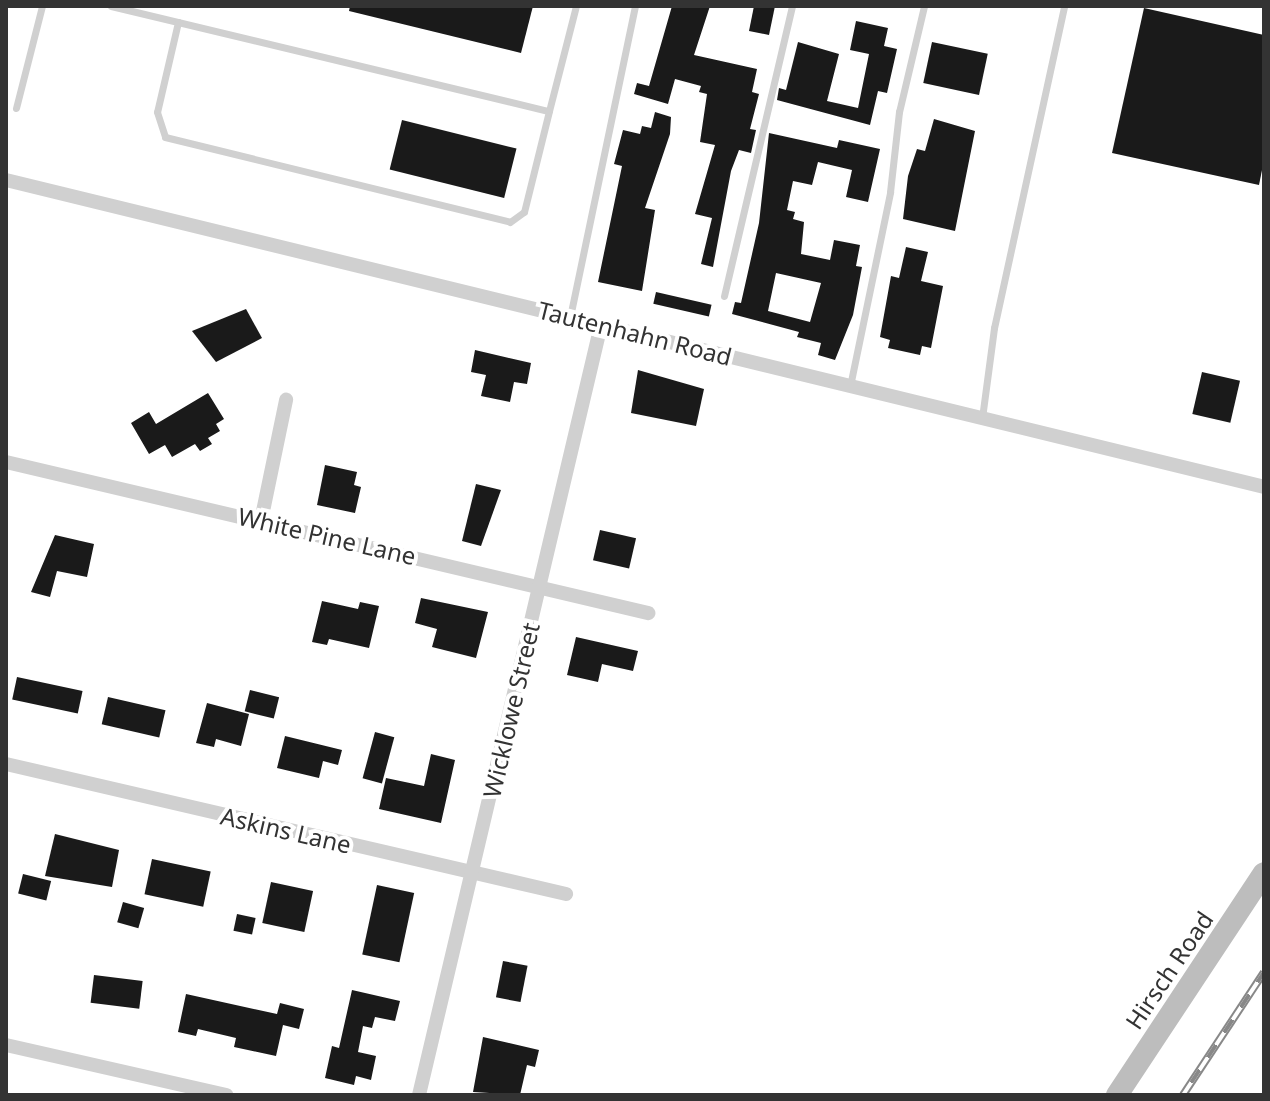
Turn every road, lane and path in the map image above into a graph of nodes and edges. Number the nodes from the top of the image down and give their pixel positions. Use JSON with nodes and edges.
{"nodes":[{"id":1,"x":42,"y":6,"type":"edge"},
{"id":2,"x":111,"y":6,"type":"edge"},
{"id":3,"x":576,"y":6,"type":"edge"},
{"id":4,"x":635,"y":6,"type":"edge"},
{"id":5,"x":792,"y":6,"type":"edge"},
{"id":6,"x":924,"y":6,"type":"edge"},
{"id":7,"x":1064,"y":6,"type":"edge"},
{"id":8,"x":178,"y":22,"type":"junction"},
{"id":9,"x":16,"y":108,"type":"dead end"},
{"id":10,"x":549,"y":111,"type":"junction"},
{"id":11,"x":6,"y":180,"type":"edge"},
{"id":12,"x":724,"y":296,"type":"dead end"},
{"id":13,"x":570,"y":317,"type":"junction"},
{"id":14,"x":601,"y":325,"type":"junction"},
{"id":15,"x":850,"y":386,"type":"junction"},
{"id":16,"x":286,"y":400,"type":"dead end"},
{"id":17,"x":982,"y":418,"type":"junction"},
{"id":18,"x":6,"y":462,"type":"edge"},
{"id":19,"x":1263,"y":484,"type":"edge"},
{"id":20,"x":261,"y":521,"type":"junction"},
{"id":21,"x":539,"y":586,"type":"junction"},
{"id":22,"x":648,"y":613,"type":"dead end"},
{"id":23,"x":6,"y":764,"type":"edge"},
{"id":24,"x":1264,"y":873,"type":"edge"},
{"id":25,"x":473,"y":874,"type":"junction"},
{"id":26,"x":566,"y":894,"type":"dead end"},
{"id":27,"x":6,"y":1045,"type":"edge"},
{"id":28,"x":226,"y":1095,"type":"edge"},
{"id":29,"x":419,"y":1095,"type":"edge"},
{"id":30,"x":1117,"y":1095,"type":"edge"}],
"edges":[{"from":1,"to":9,"type":"lane"},
{"from":2,"to":8,"type":"lane"},
{"from":3,"to":10,"type":"lane"},
{"from":4,"to":13,"type":"lane"},
{"from":5,"to":12,"type":"lane"},
{"from":6,"to":15,"type":"lane"},
{"from":7,"to":17,"type":"lane"},
{"from":8,"to":10,"type":"lane"},
{"from":8,"to":10,"type":"lane"},
{"from":11,"to":13,"type":"street","name":"Tautenhahn Road"},
{"from":13,"to":14,"type":"street","name":"Tautenhahn Road"},
{"from":14,"to":15,"type":"street","name":"Tautenhahn Road"},
{"from":14,"to":21,"type":"street","name":"Wicklowe Street"},
{"from":15,"to":17,"type":"street","name":"Tautenhahn Road"},
{"from":16,"to":20,"type":"street"},
{"from":17,"to":19,"type":"street","name":"Tautenhahn Road"},
{"from":18,"to":20,"type":"street","name":"White Pine Lane"},
{"from":20,"to":21,"type":"street","name":"White Pine Lane"},
{"from":21,"to":22,"type":"street","name":"White Pine Lane"},
{"from":21,"to":25,"type":"street","name":"Wicklowe Street"},
{"from":23,"to":25,"type":"street","name":"Askins Lane"},
{"from":24,"to":30,"type":"main road","name":"Hirsch Road"},
{"from":25,"to":26,"type":"street","name":"Askins Lane"},
{"from":25,"to":29,"type":"street","name":"Wicklowe Street"},
{"from":27,"to":28,"type":"street"}]}
